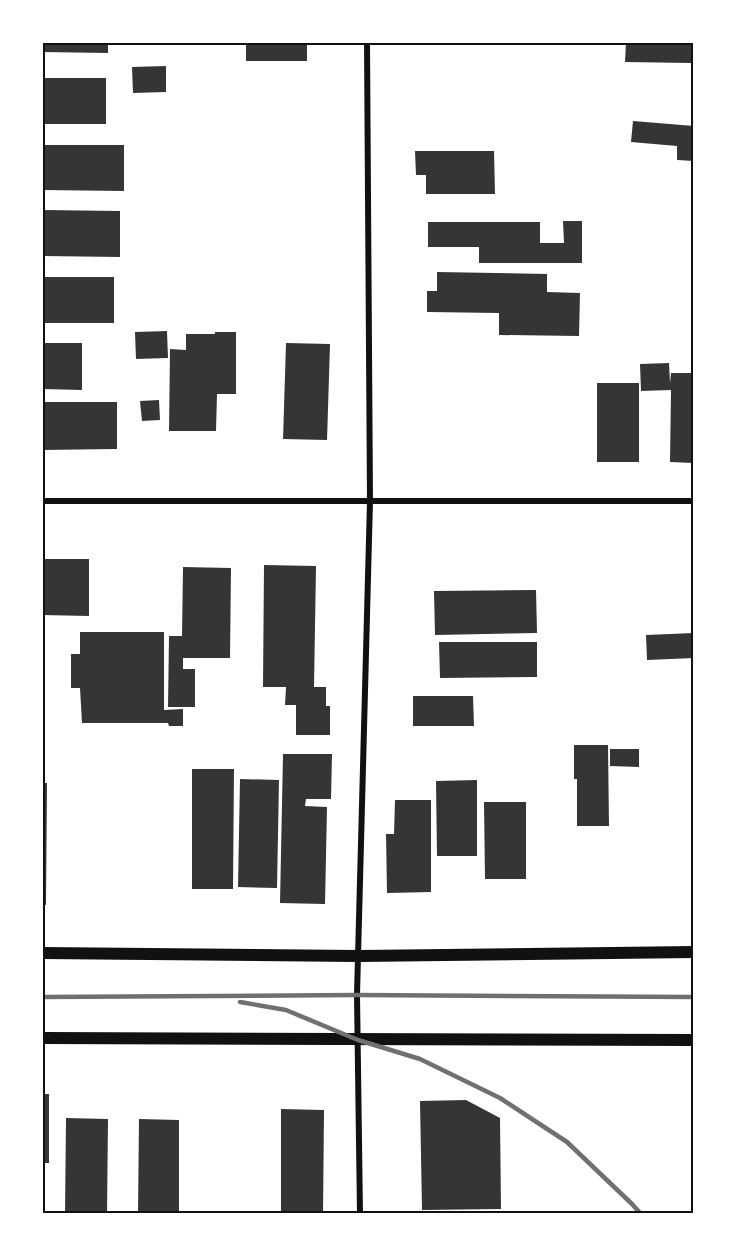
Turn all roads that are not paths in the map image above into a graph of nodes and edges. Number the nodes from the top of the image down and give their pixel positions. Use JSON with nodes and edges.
{"nodes":[{"id":1,"x":367,"y":42,"type":"edge"},
{"id":2,"x":42,"y":501,"type":"edge"},
{"id":3,"x":370,"y":501,"type":"junction"},
{"id":4,"x":694,"y":501,"type":"edge"},
{"id":5,"x":42,"y":952,"type":"edge"},
{"id":6,"x":694,"y":952,"type":"edge"},
{"id":7,"x":359,"y":956,"type":"junction"},
{"id":8,"x":42,"y":1038,"type":"edge"},
{"id":9,"x":358,"y":1040,"type":"junction"},
{"id":10,"x":694,"y":1040,"type":"edge"},
{"id":11,"x":360,"y":1214,"type":"edge"}],
"edges":[{"from":1,"to":3,"type":"street"},
{"from":2,"to":3,"type":"street"},
{"from":3,"to":4,"type":"street"},
{"from":3,"to":7,"type":"street"},
{"from":5,"to":7,"type":"main road"},
{"from":6,"to":7,"type":"main road"},
{"from":7,"to":9,"type":"street"},
{"from":8,"to":9,"type":"main road"},
{"from":9,"to":10,"type":"main road"},
{"from":9,"to":11,"type":"street"}]}
